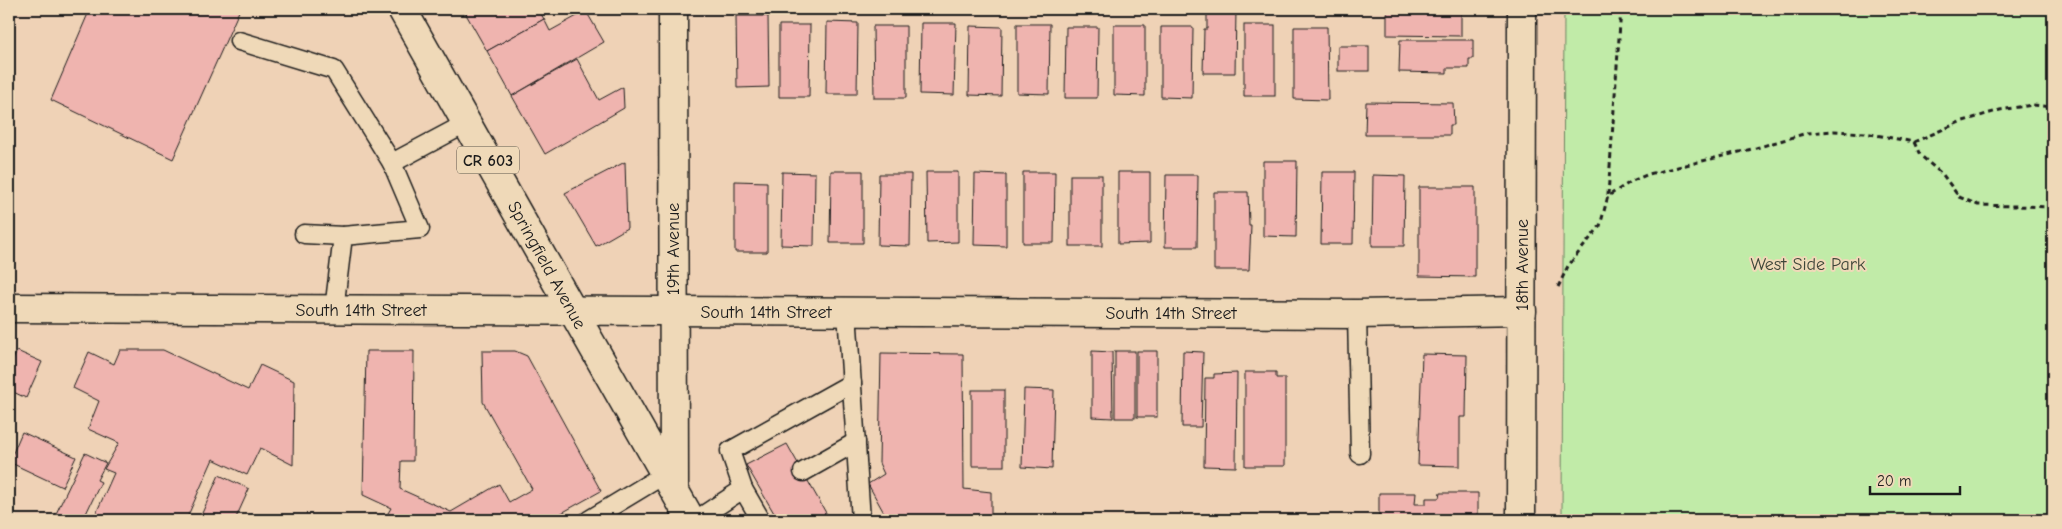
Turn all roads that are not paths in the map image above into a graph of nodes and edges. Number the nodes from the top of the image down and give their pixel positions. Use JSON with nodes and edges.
{"nodes":[{"id":1,"x":402,"y":9,"type":"edge"},
{"id":2,"x":673,"y":9,"type":"edge"},
{"id":3,"x":1522,"y":9,"type":"edge"},
{"id":4,"x":239,"y":41,"type":"dead end"},
{"id":5,"x":467,"y":123,"type":"junction"},
{"id":6,"x":392,"y":163,"type":"junction"},
{"id":7,"x":304,"y":234,"type":"dead end"},
{"id":8,"x":343,"y":236,"type":"junction"},
{"id":9,"x":9,"y":308,"type":"edge"},
{"id":10,"x":334,"y":310,"type":"junction"},
{"id":11,"x":573,"y":311,"type":"junction"},
{"id":12,"x":1522,"y":311,"type":"junction"},
{"id":13,"x":673,"y":312,"type":"junction"},
{"id":14,"x":847,"y":312,"type":"junction"},
{"id":15,"x":1357,"y":314,"type":"junction"},
{"id":16,"x":852,"y":382,"type":"junction"},
{"id":17,"x":856,"y":442,"type":"junction"},
{"id":18,"x":1360,"y":454,"type":"dead end"},
{"id":19,"x":803,"y":472,"type":"dead end"},
{"id":20,"x":670,"y":482,"type":"junction"},
{"id":21,"x":753,"y":495,"type":"junction"},
{"id":22,"x":589,"y":520,"type":"edge"},
{"id":23,"x":691,"y":520,"type":"edge"},
{"id":24,"x":696,"y":520,"type":"edge"},
{"id":25,"x":761,"y":520,"type":"edge"},
{"id":26,"x":861,"y":520,"type":"edge"},
{"id":27,"x":1521,"y":520,"type":"edge"}],
"edges":[{"from":1,"to":5,"type":"street","name":"Springfield Avenue","number":"CR 603"},
{"from":2,"to":13,"type":"street","name":"19th Avenue"},
{"from":3,"to":12,"type":"street","name":"18th Avenue"},
{"from":4,"to":6,"type":"lane"},
{"from":5,"to":6,"type":"lane"},
{"from":5,"to":11,"type":"street","name":"Springfield Avenue","number":"CR 603"},
{"from":6,"to":8,"type":"lane"},
{"from":7,"to":8,"type":"lane"},
{"from":8,"to":10,"type":"lane"},
{"from":9,"to":10,"type":"street","name":"South 14th Street"},
{"from":10,"to":11,"type":"street","name":"South 14th Street"},
{"from":11,"to":13,"type":"street","name":"South 14th Street"},
{"from":11,"to":20,"type":"street","name":"Springfield Avenue","number":"CR 603"},
{"from":12,"to":15,"type":"street","name":"South 14th Street"},
{"from":12,"to":27,"type":"street","name":"18th Avenue"},
{"from":13,"to":14,"type":"street","name":"South 14th Street"},
{"from":13,"to":20,"type":"street","name":"19th Avenue"},
{"from":14,"to":15,"type":"street","name":"South 14th Street"},
{"from":14,"to":16,"type":"lane"},
{"from":15,"to":18,"type":"lane"},
{"from":16,"to":17,"type":"lane"},
{"from":16,"to":21,"type":"lane"},
{"from":17,"to":19,"type":"lane"},
{"from":17,"to":26,"type":"lane"},
{"from":20,"to":22,"type":"lane"},
{"from":20,"to":23,"type":"street","name":"Springfield Avenue","number":"CR 603"},
{"from":21,"to":24,"type":"lane"},
{"from":21,"to":25,"type":"lane"}]}
